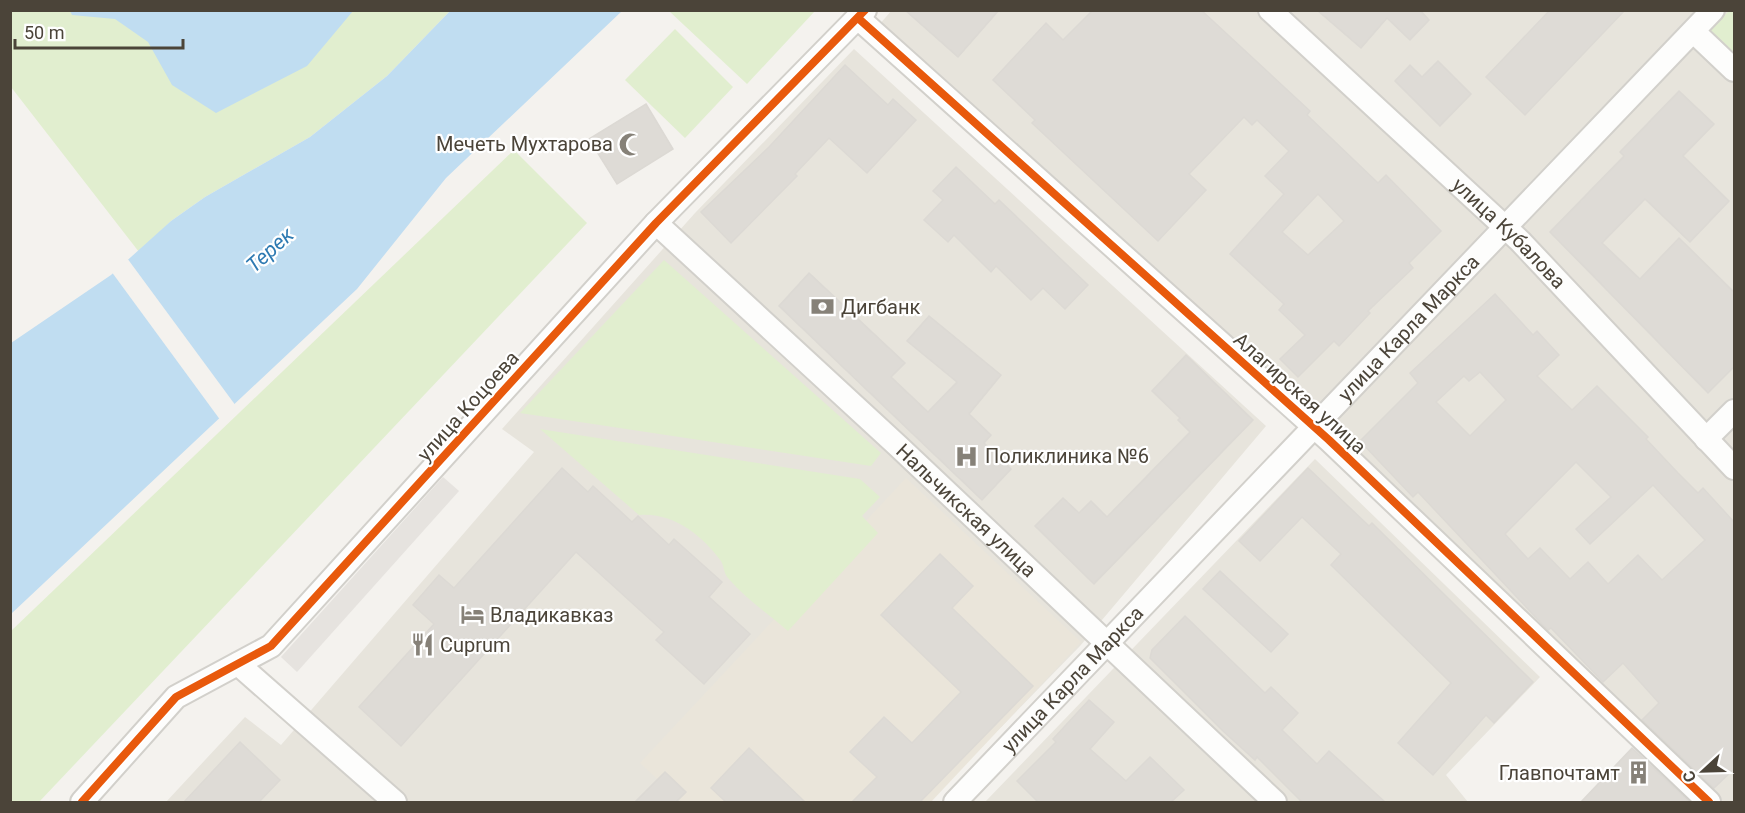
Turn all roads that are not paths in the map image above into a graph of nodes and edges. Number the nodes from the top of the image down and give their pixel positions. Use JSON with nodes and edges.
{"nodes":[{"id":1,"x":1713,"y":10,"type":"edge"},
{"id":2,"x":1274,"y":12,"type":"edge"},
{"id":3,"x":861,"y":14,"type":"edge"},
{"id":4,"x":1694,"y":32,"type":"junction"},
{"id":5,"x":1734,"y":70,"type":"edge"},
{"id":6,"x":656,"y":223,"type":"junction"},
{"id":7,"x":1506,"y":228,"type":"junction"},
{"id":8,"x":1734,"y":411,"type":"edge"},
{"id":9,"x":1314,"y":427,"type":"junction"},
{"id":10,"x":1706,"y":439,"type":"junction"},
{"id":11,"x":1734,"y":468,"type":"edge"},
{"id":12,"x":1106,"y":644,"type":"junction"},
{"id":13,"x":238,"y":664,"type":"junction"},
{"id":14,"x":82,"y":802,"type":"edge"},
{"id":15,"x":395,"y":802,"type":"edge"},
{"id":16,"x":955,"y":802,"type":"edge"},
{"id":17,"x":1275,"y":802,"type":"edge"},
{"id":18,"x":1709,"y":802,"type":"edge"}],
"edges":[{"from":1,"to":4,"type":"street","name":"улица Карла Маркса"},
{"from":2,"to":7,"type":"street","name":"улица Кубалова"},
{"from":3,"to":6,"type":"street","name":"улица Коцоева"},
{"from":3,"to":9,"type":"street","name":"Алагирская улица"},
{"from":4,"to":5,"type":"street"},
{"from":4,"to":7,"type":"street","name":"улица Карла Маркса"},
{"from":6,"to":12,"type":"street","name":"Нальчикская улица"},
{"from":6,"to":13,"type":"street","name":"улица Коцоева"},
{"from":7,"to":9,"type":"street","name":"улица Карла Маркса"},
{"from":7,"to":10,"type":"street","name":"улица Кубалова"},
{"from":8,"to":10,"type":"street"},
{"from":9,"to":12,"type":"street","name":"улица Карла Маркса"},
{"from":9,"to":18,"type":"street","name":"Алагирская улица"},
{"from":10,"to":11,"type":"street","name":"улица Кубалова"},
{"from":12,"to":16,"type":"street","name":"улица Карла Маркса"},
{"from":12,"to":17,"type":"street","name":"Нальчикская улица"},
{"from":13,"to":14,"type":"street","name":"улица Коцоева"},
{"from":13,"to":15,"type":"street"}]}
